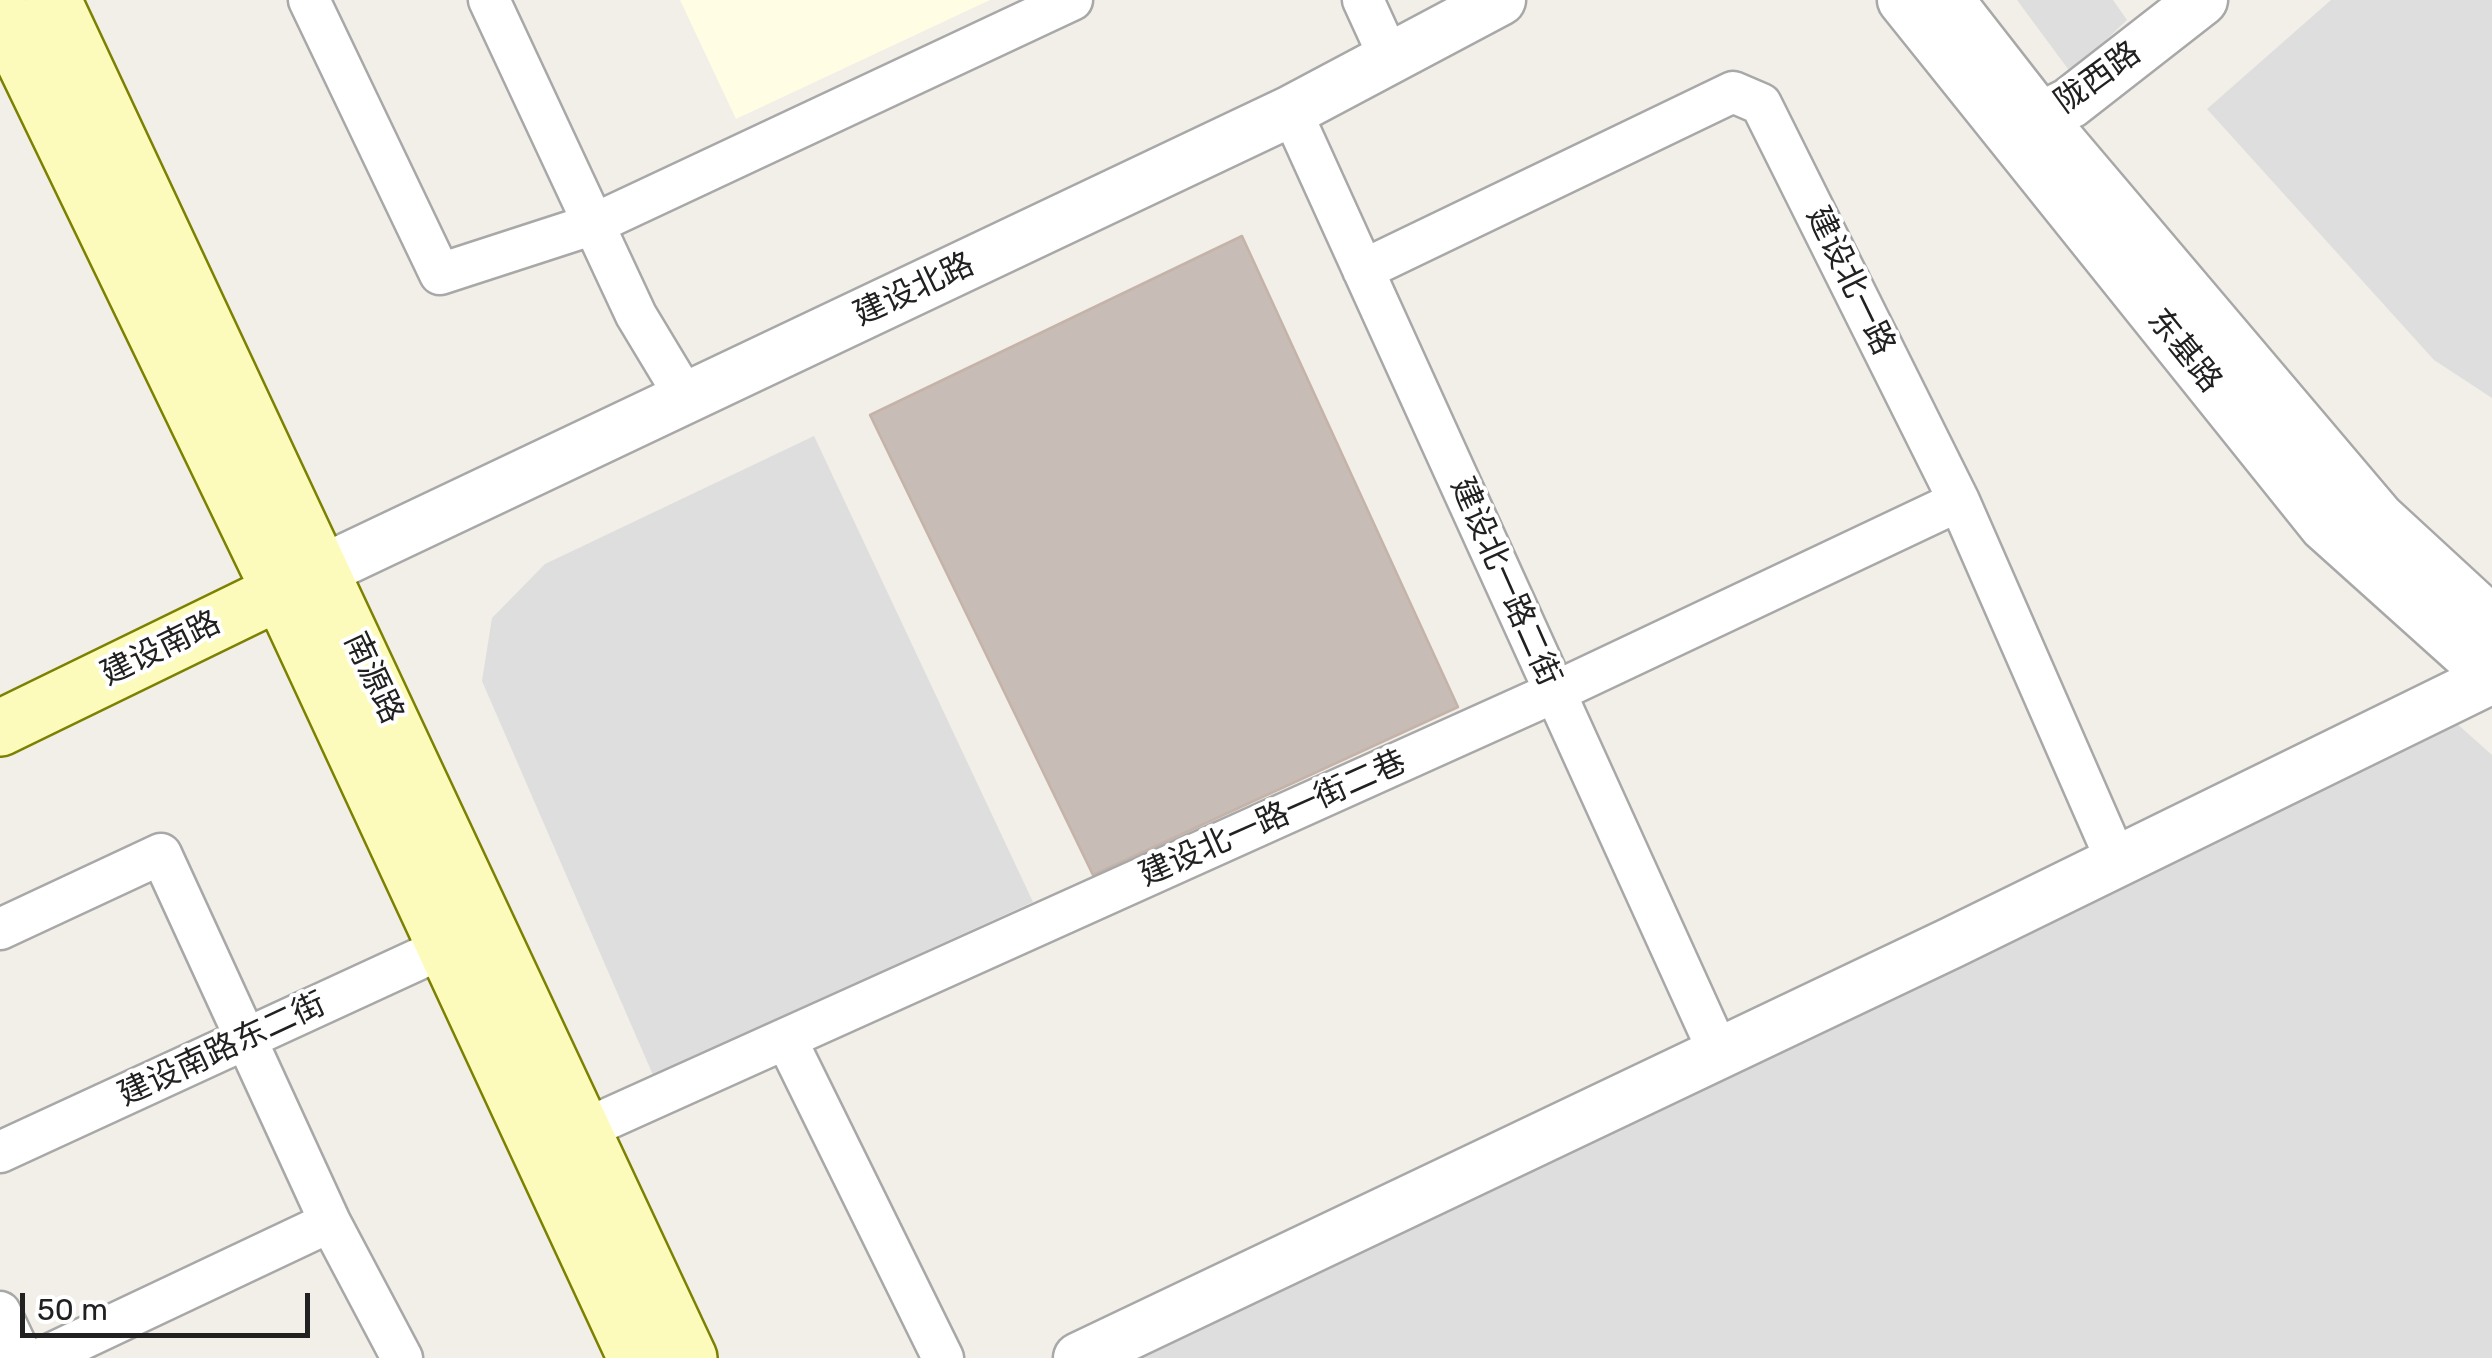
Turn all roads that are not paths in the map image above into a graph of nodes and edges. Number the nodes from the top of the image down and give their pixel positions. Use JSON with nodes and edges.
{"nodes":[{"id":1,"x":53,"y":0,"type":"edge"},
{"id":2,"x":309,"y":0,"type":"edge"},
{"id":3,"x":489,"y":0,"type":"edge"},
{"id":4,"x":1072,"y":0,"type":"edge"},
{"id":5,"x":1450,"y":0,"type":"edge"},
{"id":6,"x":1500,"y":0,"type":"edge"},
{"id":7,"x":1903,"y":0,"type":"edge"},
{"id":8,"x":1948,"y":0,"type":"edge"},
{"id":9,"x":2202,"y":0,"type":"edge"},
{"id":10,"x":0,"y":11,"type":"edge"},
{"id":11,"x":1378,"y":32,"type":"edge"},
{"id":12,"x":1290,"y":111,"type":"junction"},
{"id":13,"x":2040,"y":118,"type":"junction"},
{"id":14,"x":594,"y":224,"type":"junction"},
{"id":15,"x":1362,"y":270,"type":"junction"},
{"id":16,"x":678,"y":386,"type":"junction"},
{"id":17,"x":1960,"y":502,"type":"junction"},
{"id":18,"x":295,"y":569,"type":"junction"},
{"id":19,"x":2492,"y":622,"type":"edge"},
{"id":20,"x":2492,"y":677,"type":"edge"},
{"id":21,"x":1555,"y":692,"type":"junction"},
{"id":22,"x":0,"y":696,"type":"edge"},
{"id":23,"x":0,"y":728,"type":"edge"},
{"id":24,"x":2118,"y":862,"type":"junction"},
{"id":25,"x":0,"y":928,"type":"edge"},
{"id":26,"x":445,"y":946,"type":"junction"},
{"id":27,"x":248,"y":1038,"type":"junction"},
{"id":28,"x":786,"y":1039,"type":"junction"},
{"id":29,"x":1719,"y":1053,"type":"junction"},
{"id":30,"x":583,"y":1130,"type":"junction"},
{"id":31,"x":0,"y":1152,"type":"edge"},
{"id":32,"x":330,"y":1222,"type":"junction"},
{"id":33,"x":0,"y":1312,"type":"edge"},
{"id":34,"x":22,"y":1358,"type":"edge"},
{"id":35,"x":42,"y":1358,"type":"edge"},
{"id":36,"x":402,"y":1358,"type":"edge"},
{"id":37,"x":636,"y":1358,"type":"edge"},
{"id":38,"x":689,"y":1358,"type":"edge"},
{"id":39,"x":943,"y":1358,"type":"edge"},
{"id":40,"x":1079,"y":1358,"type":"edge"}],
"edges":[{"from":1,"to":18,"type":"main road","name":"南源路"},
{"from":2,"to":14,"type":"street"},
{"from":3,"to":14,"type":"street"},
{"from":4,"to":14,"type":"street"},
{"from":5,"to":11,"type":"street","name":"建设北路"},
{"from":6,"to":11,"type":"street","name":"建设北路"},
{"from":7,"to":20,"type":"street","name":"东基路"},
{"from":8,"to":13,"type":"street","name":"东基路"},
{"from":9,"to":13,"type":"street","name":"陇西路"},
{"from":10,"to":18,"type":"main road","name":"南源路"},
{"from":11,"to":12,"type":"street","name":"建设北路"},
{"from":11,"to":16,"type":"street","name":"建设北路"},
{"from":12,"to":15,"type":"street","name":"建设北一路二街"},
{"from":12,"to":16,"type":"street","name":"建设北路"},
{"from":13,"to":19,"type":"street","name":"东基路"},
{"from":14,"to":16,"type":"street"},
{"from":15,"to":17,"type":"street","name":"建设北一路"},
{"from":15,"to":21,"type":"street","name":"建设北一路二街"},
{"from":16,"to":18,"type":"street","name":"建设北路"},
{"from":17,"to":21,"type":"street","name":"建设北一路一街二巷"},
{"from":17,"to":24,"type":"street","name":"建设北一路"},
{"from":18,"to":22,"type":"main road"},
{"from":18,"to":23,"type":"main road","name":"建设南路"},
{"from":18,"to":26,"type":"main road","name":"南源路"},
{"from":18,"to":30,"type":"main road","name":"南源路"},
{"from":20,"to":24,"type":"street"},
{"from":21,"to":28,"type":"street","name":"建设北一路一街二巷"},
{"from":21,"to":29,"type":"street","name":"建设北一路二街"},
{"from":24,"to":29,"type":"street"},
{"from":25,"to":27,"type":"street"},
{"from":26,"to":27,"type":"street","name":"建设南路东二街"},
{"from":26,"to":37,"type":"main road","name":"南源路"},
{"from":27,"to":31,"type":"street","name":"建设南路东二街"},
{"from":27,"to":32,"type":"street"},
{"from":28,"to":30,"type":"street","name":"建设北一路一街二巷"},
{"from":28,"to":39,"type":"street"},
{"from":29,"to":40,"type":"street"},
{"from":30,"to":38,"type":"main road","name":"南源路"},
{"from":32,"to":35,"type":"street"},
{"from":32,"to":36,"type":"street"},
{"from":33,"to":34,"type":"street"}]}
